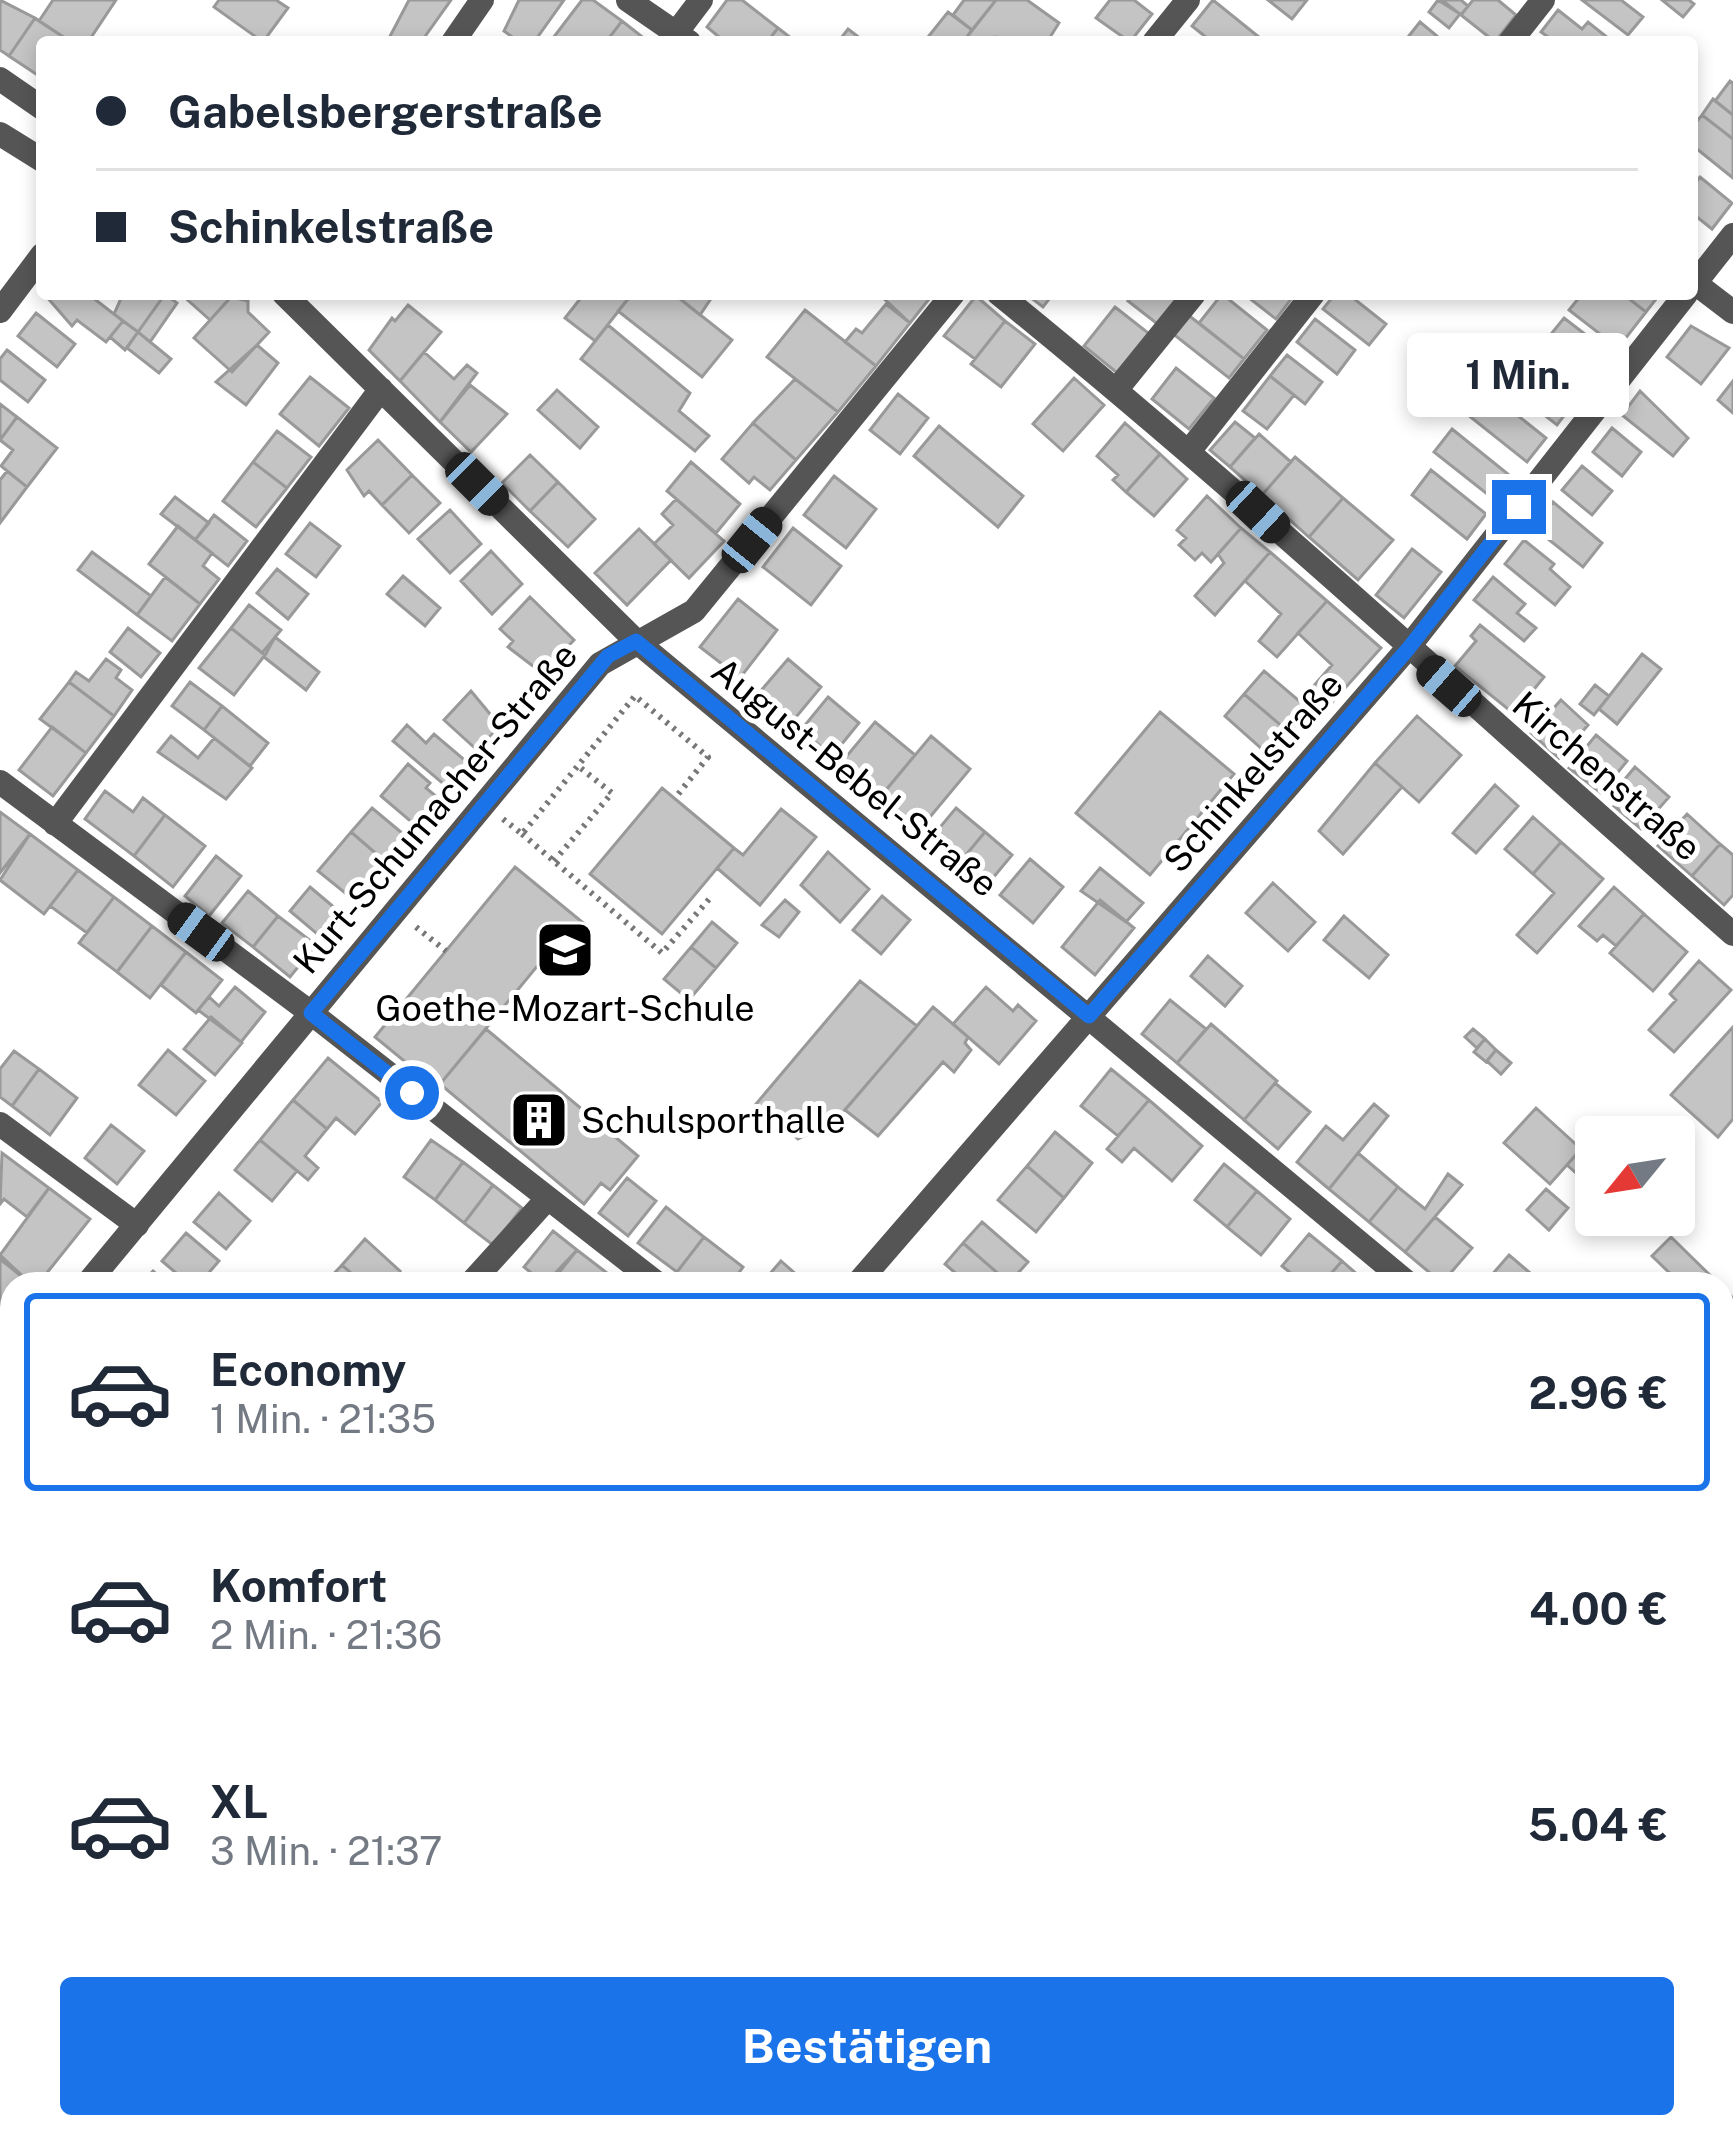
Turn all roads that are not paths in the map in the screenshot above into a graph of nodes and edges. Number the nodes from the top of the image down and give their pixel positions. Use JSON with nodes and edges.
{"nodes":[{"id":1,"x":482,"y":0,"type":"edge"},
{"id":2,"x":628,"y":0,"type":"edge"},
{"id":3,"x":701,"y":0,"type":"edge"},
{"id":4,"x":1188,"y":0,"type":"edge"},
{"id":5,"x":1543,"y":0,"type":"edge"},
{"id":6,"x":457,"y":36,"type":"edge"},
{"id":7,"x":679,"y":36,"type":"edge"},
{"id":8,"x":683,"y":36,"type":"edge"},
{"id":9,"x":1159,"y":36,"type":"edge"},
{"id":10,"x":1515,"y":36,"type":"edge"},
{"id":11,"x":0,"y":79,"type":"edge"},
{"id":12,"x":36,"y":104,"type":"edge"},
{"id":13,"x":0,"y":134,"type":"edge"},
{"id":14,"x":36,"y":156,"type":"edge"},
{"id":15,"x":1733,"y":235,"type":"edge"},
{"id":16,"x":36,"y":263,"type":"edge"},
{"id":17,"x":1698,"y":279,"type":"edge"},
{"id":18,"x":1698,"y":292,"type":"edge"},
{"id":19,"x":290,"y":300,"type":"edge"},
{"id":20,"x":948,"y":300,"type":"edge"},
{"id":21,"x":1007,"y":300,"type":"edge"},
{"id":22,"x":1189,"y":300,"type":"edge"},
{"id":23,"x":1307,"y":300,"type":"edge"},
{"id":24,"x":1682,"y":300,"type":"edge"},
{"id":25,"x":0,"y":311,"type":"edge"},
{"id":26,"x":1733,"y":312,"type":"edge"},
{"id":27,"x":381,"y":389,"type":"junction"},
{"id":28,"x":1117,"y":389,"type":"junction"},
{"id":29,"x":1190,"y":450,"type":"junction"},
{"id":30,"x":636,"y":641,"type":"junction"},
{"id":31,"x":1408,"y":649,"type":"junction"},
{"id":32,"x":0,"y":782,"type":"edge"},
{"id":33,"x":55,"y":824,"type":"junction"},
{"id":34,"x":1733,"y":934,"type":"edge"},
{"id":35,"x":311,"y":1013,"type":"junction"},
{"id":36,"x":1089,"y":1016,"type":"junction"},
{"id":37,"x":0,"y":1124,"type":"edge"},
{"id":38,"x":547,"y":1199,"type":"junction"},
{"id":39,"x":136,"y":1225,"type":"junction"},
{"id":40,"x":97,"y":1272,"type":"edge"},
{"id":41,"x":481,"y":1272,"type":"edge"},
{"id":42,"x":642,"y":1272,"type":"edge"},
{"id":43,"x":867,"y":1272,"type":"edge"},
{"id":44,"x":1395,"y":1272,"type":"edge"}],
"edges":[{"from":1,"to":6,"type":"street"},
{"from":2,"to":7,"type":"street"},
{"from":3,"to":8,"type":"street"},
{"from":4,"to":9,"type":"street"},
{"from":5,"to":10,"type":"street"},
{"from":11,"to":12,"type":"street"},
{"from":13,"to":14,"type":"street"},
{"from":15,"to":17,"type":"street","name":"Schinkelstraße"},
{"from":16,"to":25,"type":"street"},
{"from":18,"to":26,"type":"street"},
{"from":19,"to":27,"type":"street","name":"August-Bebel-Straße"},
{"from":20,"to":30,"type":"street","name":"Kurt-Schumacher-Straße"},
{"from":21,"to":28,"type":"street","name":"Kirchenstraße"},
{"from":22,"to":28,"type":"street"},
{"from":23,"to":29,"type":"street"},
{"from":24,"to":31,"type":"street","name":"Schinkelstraße"},
{"from":27,"to":30,"type":"street","name":"August-Bebel-Straße"},
{"from":27,"to":33,"type":"street"},
{"from":28,"to":29,"type":"street","name":"Kirchenstraße"},
{"from":29,"to":31,"type":"street","name":"Kirchenstraße"},
{"from":30,"to":35,"type":"street","name":"Kurt-Schumacher-Straße"},
{"from":30,"to":36,"type":"street","name":"August-Bebel-Straße"},
{"from":31,"to":34,"type":"street","name":"Kirchenstraße"},
{"from":31,"to":36,"type":"street","name":"Schinkelstraße"},
{"from":32,"to":33,"type":"street"},
{"from":33,"to":35,"type":"street"},
{"from":35,"to":38,"type":"street"},
{"from":35,"to":39,"type":"street","name":"Kurt-Schumacher-Straße"},
{"from":36,"to":43,"type":"street","name":"Schinkelstraße"},
{"from":36,"to":44,"type":"street","name":"August-Bebel-Straße"},
{"from":37,"to":39,"type":"street"},
{"from":38,"to":41,"type":"street"},
{"from":38,"to":42,"type":"street"},
{"from":39,"to":40,"type":"street","name":"Kurt-Schumacher-Straße"}]}
